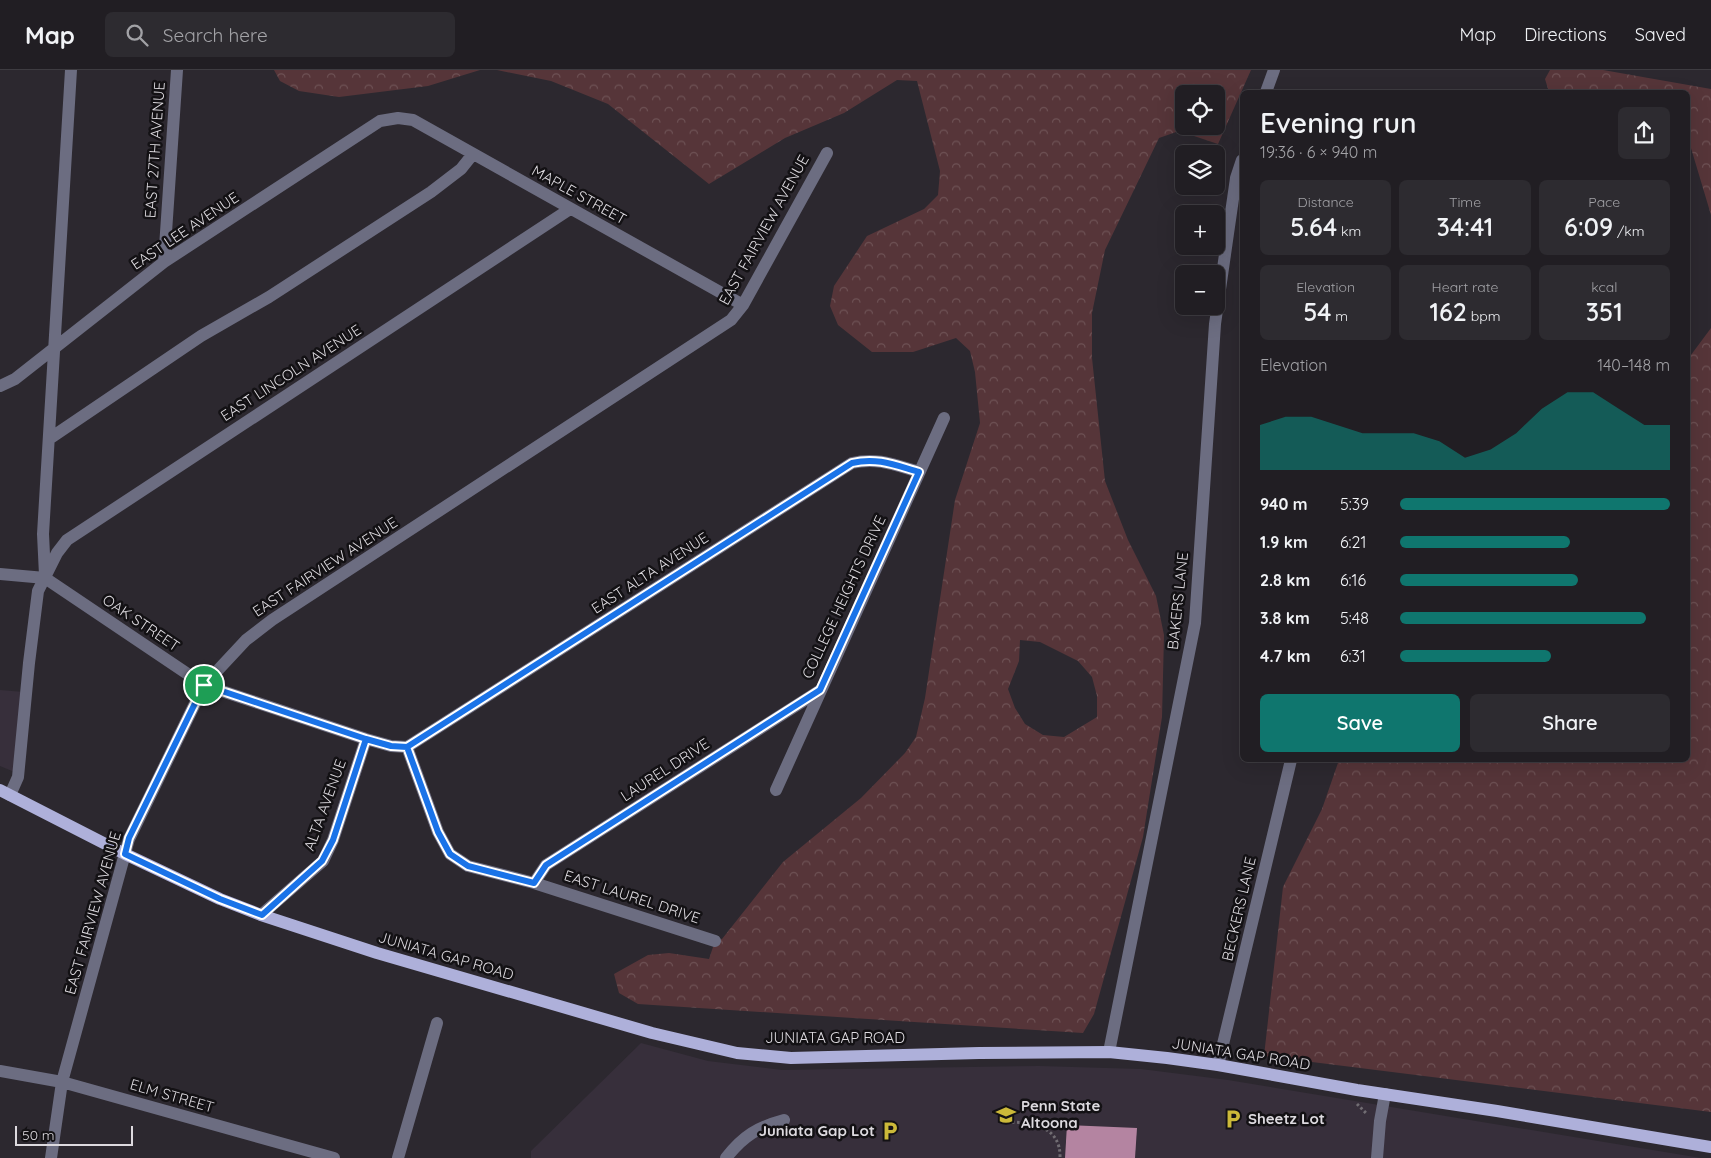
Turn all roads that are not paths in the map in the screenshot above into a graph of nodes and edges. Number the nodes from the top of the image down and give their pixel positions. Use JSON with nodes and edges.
{"nodes":[{"id":1,"x":71,"y":70,"type":"edge"},
{"id":2,"x":177,"y":70,"type":"edge"},
{"id":3,"x":1274,"y":70,"type":"edge"},
{"id":4,"x":1267,"y":90,"type":"edge"},
{"id":5,"x":398,"y":118,"type":"joint"},
{"id":6,"x":826,"y":153,"type":"dead end"},
{"id":7,"x":474,"y":154,"type":"junction"},
{"id":8,"x":1240,"y":166,"type":"edge"},
{"id":9,"x":570,"y":209,"type":"junction"},
{"id":10,"x":164,"y":262,"type":"junction"},
{"id":11,"x":743,"y":305,"type":"junction"},
{"id":12,"x":54,"y":348,"type":"junction"},
{"id":13,"x":0,"y":386,"type":"edge"},
{"id":14,"x":944,"y":418,"type":"dead end"},
{"id":15,"x":49,"y":439,"type":"junction"},
{"id":16,"x":919,"y":472,"type":"junction"},
{"id":17,"x":0,"y":574,"type":"edge"},
{"id":18,"x":46,"y":578,"type":"junction"},
{"id":19,"x":204,"y":685,"type":"junction"},
{"id":20,"x":820,"y":690,"type":"junction"},
{"id":21,"x":366,"y":739,"type":"junction"},
{"id":22,"x":407,"y":747,"type":"junction"},
{"id":23,"x":1291,"y":762,"type":"edge"},
{"id":24,"x":776,"y":790,"type":"dead end"},
{"id":25,"x":5,"y":793,"type":"edge"},
{"id":26,"x":125,"y":854,"type":"junction"},
{"id":27,"x":534,"y":883,"type":"junction"},
{"id":28,"x":262,"y":915,"type":"junction"},
{"id":29,"x":715,"y":941,"type":"dead end"},
{"id":30,"x":437,"y":1023,"type":"dead end"},
{"id":31,"x":1109,"y":1052,"type":"junction"},
{"id":32,"x":1218,"y":1065,"type":"junction"},
{"id":33,"x":0,"y":1071,"type":"edge"},
{"id":34,"x":62,"y":1082,"type":"junction"},
{"id":35,"x":1385,"y":1094,"type":"junction"},
{"id":36,"x":784,"y":1120,"type":"dead end"},
{"id":37,"x":1711,"y":1147,"type":"edge"},
{"id":38,"x":51,"y":1158,"type":"edge"},
{"id":39,"x":334,"y":1158,"type":"edge"},
{"id":40,"x":398,"y":1158,"type":"edge"},
{"id":41,"x":726,"y":1158,"type":"edge"},
{"id":42,"x":1377,"y":1158,"type":"edge"}],
"edges":[{"from":1,"to":12,"type":"street"},
{"from":2,"to":10,"type":"street","name":"EAST 27TH AVENUE"},
{"from":3,"to":4,"type":"street"},
{"from":5,"to":7,"type":"street","name":"MAPLE STREET"},
{"from":5,"to":10,"type":"street","name":"EAST LEE AVENUE"},
{"from":6,"to":11,"type":"street","name":"EAST FAIRVIEW AVENUE"},
{"from":7,"to":9,"type":"street","name":"MAPLE STREET"},
{"from":7,"to":15,"type":"street"},
{"from":8,"to":31,"type":"street","name":"BAKERS LANE"},
{"from":9,"to":11,"type":"street","name":"MAPLE STREET"},
{"from":9,"to":18,"type":"street","name":"EAST LINCOLN AVENUE"},
{"from":10,"to":12,"type":"street","name":"EAST LEE AVENUE"},
{"from":11,"to":19,"type":"street","name":"EAST FAIRVIEW AVENUE"},
{"from":12,"to":13,"type":"street","name":"EAST LEE AVENUE"},
{"from":12,"to":15,"type":"street"},
{"from":14,"to":16,"type":"street","name":"COLLEGE HEIGHTS DRIVE"},
{"from":15,"to":18,"type":"street"},
{"from":16,"to":20,"type":"street","name":"COLLEGE HEIGHTS DRIVE"},
{"from":16,"to":22,"type":"street","name":"EAST ALTA AVENUE"},
{"from":17,"to":18,"type":"street","name":"OAK STREET"},
{"from":18,"to":19,"type":"street","name":"OAK STREET"},
{"from":18,"to":25,"type":"street","name":"EAST LINCOLN AVENUE"},
{"from":19,"to":21,"type":"street","name":"OAK STREET"},
{"from":19,"to":26,"type":"street","name":"EAST FAIRVIEW AVENUE"},
{"from":20,"to":24,"type":"street","name":"COLLEGE HEIGHTS DRIVE"},
{"from":20,"to":27,"type":"street","name":"LAUREL DRIVE"},
{"from":21,"to":22,"type":"street","name":"OAK STREET"},
{"from":21,"to":28,"type":"street","name":"ALTA AVENUE"},
{"from":22,"to":27,"type":"street","name":"EAST LAUREL DRIVE"},
{"from":23,"to":32,"type":"street","name":"BECKERS LANE"},
{"from":25,"to":26,"type":"main road","name":"JUNIATA GAP ROAD"},
{"from":26,"to":28,"type":"main road","name":"JUNIATA GAP ROAD"},
{"from":26,"to":34,"type":"street","name":"EAST FAIRVIEW AVENUE"},
{"from":27,"to":29,"type":"street","name":"EAST LAUREL DRIVE"},
{"from":28,"to":31,"type":"main road","name":"JUNIATA GAP ROAD"},
{"from":30,"to":40,"type":"street"},
{"from":31,"to":32,"type":"main road","name":"JUNIATA GAP ROAD"},
{"from":32,"to":35,"type":"main road","name":"JUNIATA GAP ROAD"},
{"from":33,"to":34,"type":"street","name":"ELM STREET"},
{"from":34,"to":38,"type":"street","name":"EAST FAIRVIEW AVENUE"},
{"from":34,"to":39,"type":"street","name":"ELM STREET"},
{"from":35,"to":37,"type":"main road","name":"JUNIATA GAP ROAD"},
{"from":35,"to":42,"type":"street"},
{"from":36,"to":41,"type":"street"}]}
